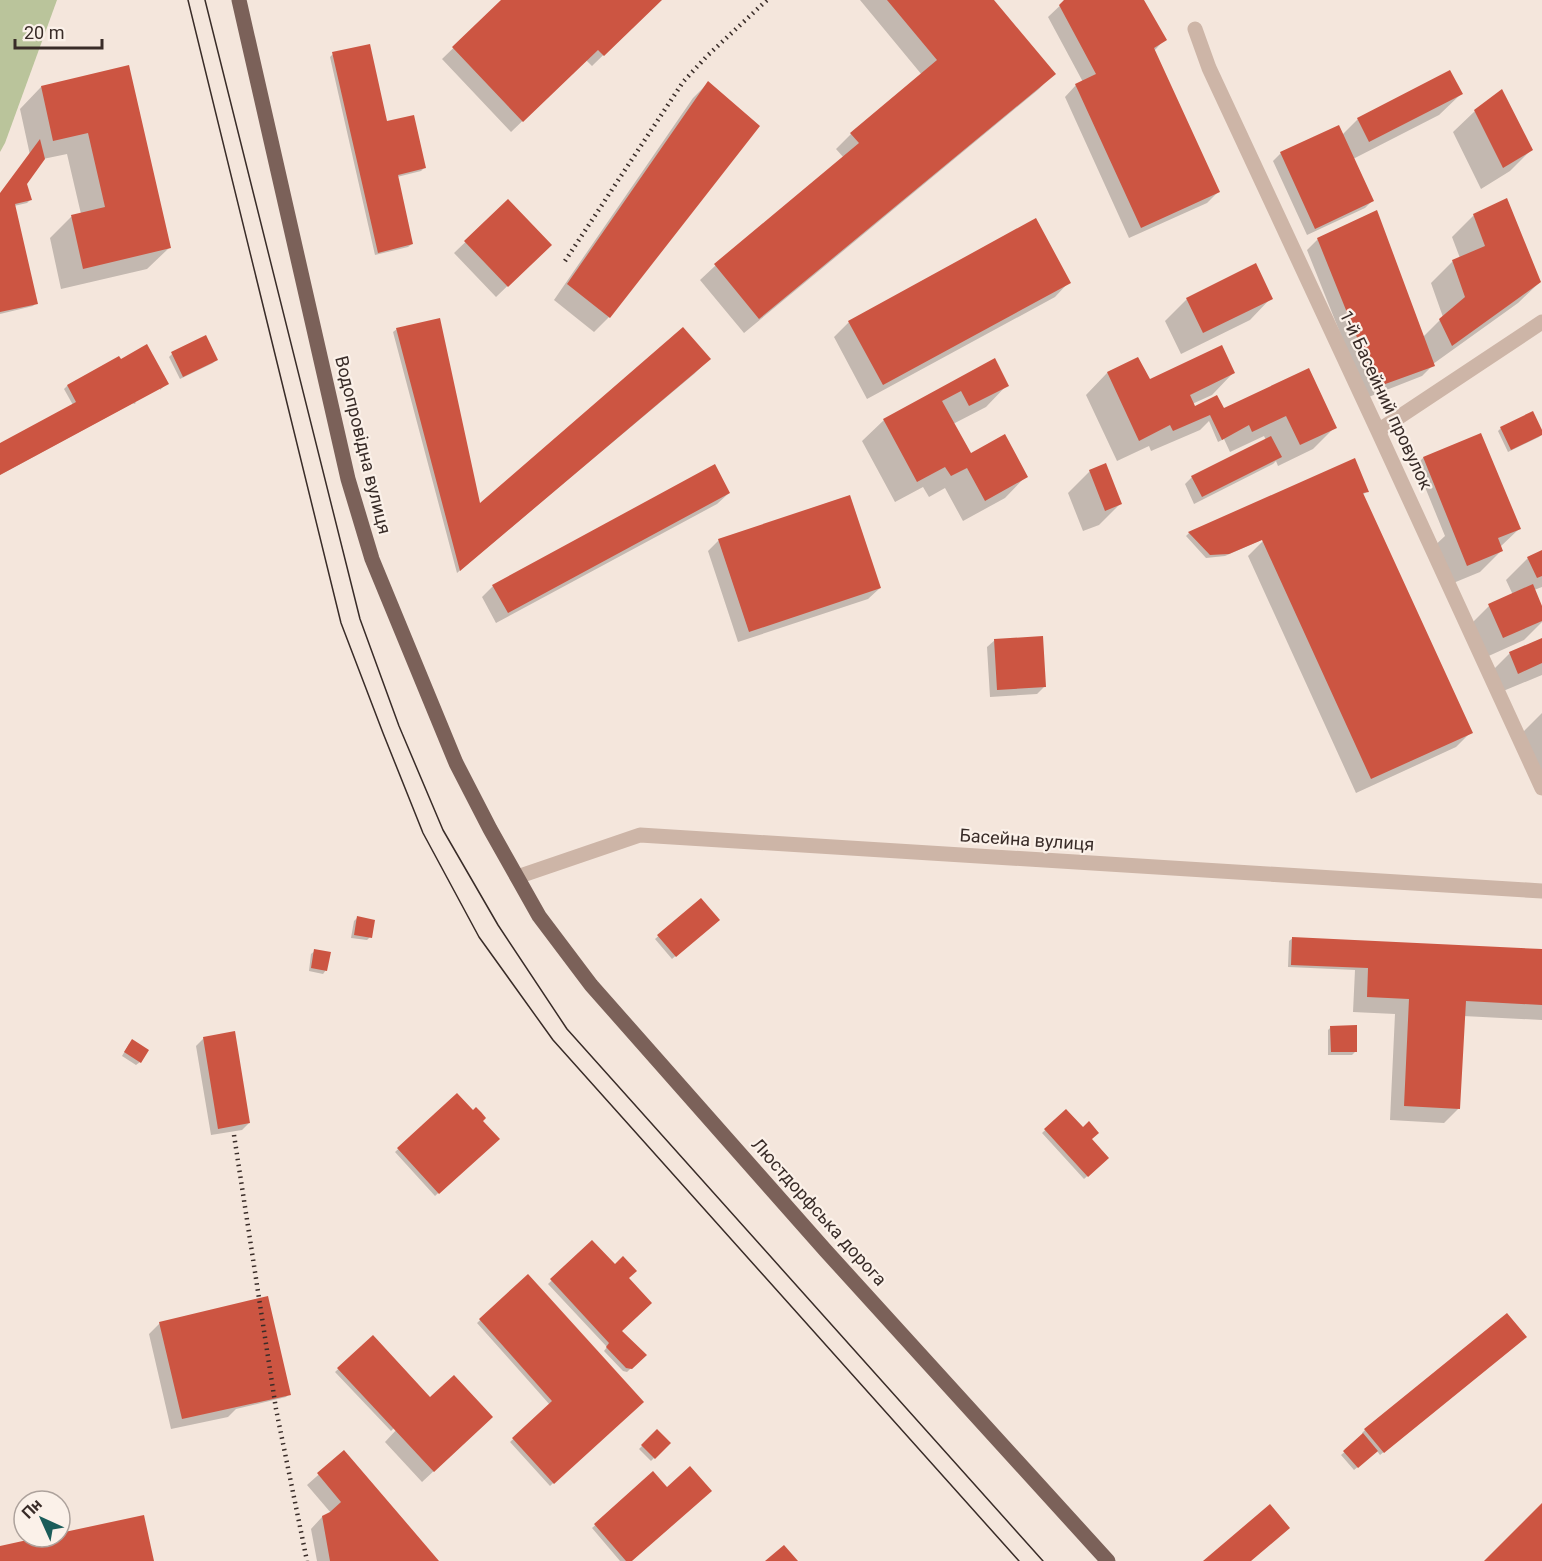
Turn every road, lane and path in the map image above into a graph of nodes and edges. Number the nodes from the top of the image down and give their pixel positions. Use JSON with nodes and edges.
{"nodes":[{"id":1,"x":239,"y":0,"type":"edge"},
{"id":2,"x":1195,"y":29,"type":"dead end"},
{"id":3,"x":1542,"y":322,"type":"edge"},
{"id":4,"x":1378,"y":431,"type":"junction"},
{"id":5,"x":1542,"y":788,"type":"edge"},
{"id":6,"x":517,"y":877,"type":"junction"},
{"id":7,"x":1542,"y":891,"type":"edge"},
{"id":8,"x":1108,"y":1561,"type":"edge"}],
"edges":[{"from":1,"to":6,"type":"main road","name":"Водопровідна вулиця"},
{"from":2,"to":4,"type":"street","name":"1-й Басейний провулок"},
{"from":3,"to":4,"type":"street"},
{"from":4,"to":5,"type":"street","name":"1-й Басейний провулок"},
{"from":6,"to":7,"type":"street","name":"Басейна вулиця"},
{"from":6,"to":8,"type":"main road","name":"Люстдорфська дорога"}]}
